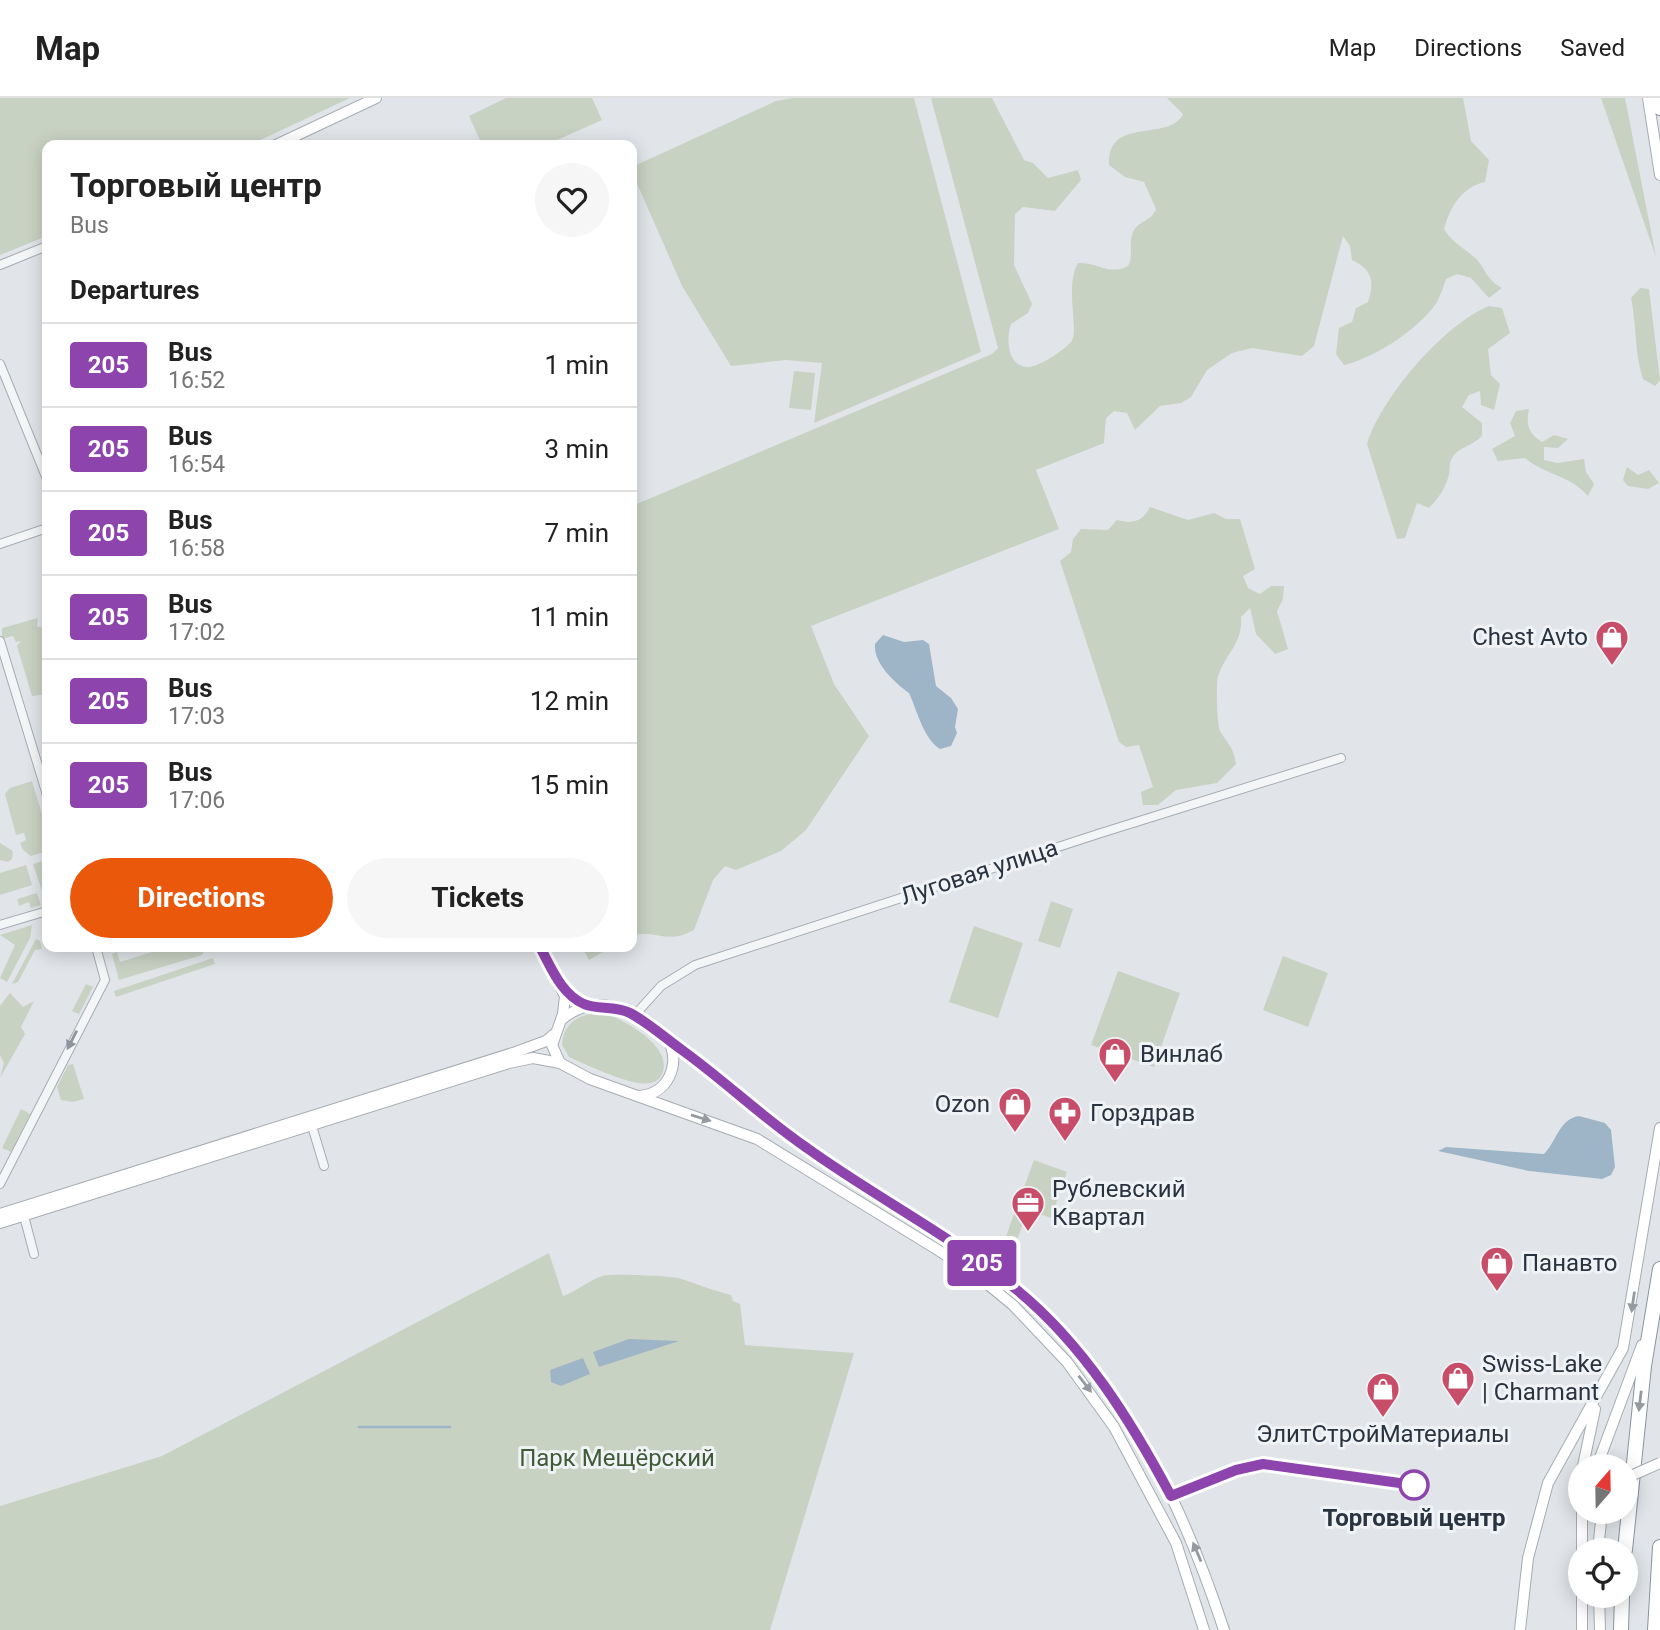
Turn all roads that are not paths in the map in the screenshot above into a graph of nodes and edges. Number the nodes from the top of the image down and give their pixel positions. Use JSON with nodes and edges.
{"nodes":[{"id":1,"x":376,"y":98,"type":"edge"},
{"id":2,"x":1648,"y":98,"type":"edge"},
{"id":3,"x":1658,"y":98,"type":"edge"},
{"id":4,"x":1660,"y":108,"type":"edge"},
{"id":5,"x":287,"y":140,"type":"edge"},
{"id":6,"x":1660,"y":175,"type":"edge"},
{"id":7,"x":42,"y":248,"type":"edge"},
{"id":8,"x":0,"y":265,"type":"edge"},
{"id":9,"x":0,"y":364,"type":"edge"},
{"id":10,"x":42,"y":467,"type":"edge"},
{"id":11,"x":42,"y":530,"type":"edge"},
{"id":12,"x":0,"y":544,"type":"edge"},
{"id":13,"x":0,"y":641,"type":"edge"},
{"id":14,"x":1341,"y":758,"type":"dead end"},
{"id":15,"x":42,"y":779,"type":"edge"},
{"id":16,"x":42,"y":912,"type":"edge"},
{"id":17,"x":0,"y":925,"type":"edge"},
{"id":18,"x":97,"y":952,"type":"edge"},
{"id":19,"x":543,"y":952,"type":"edge"},
{"id":20,"x":561,"y":985,"type":"junction"},
{"id":21,"x":585,"y":1005,"type":"junction"},
{"id":22,"x":634,"y":1016,"type":"junction"},
{"id":23,"x":561,"y":1020,"type":"junction"},
{"id":24,"x":553,"y":1035,"type":"junction"},
{"id":25,"x":668,"y":1041,"type":"junction"},
{"id":26,"x":560,"y":1063,"type":"junction"},
{"id":27,"x":637,"y":1096,"type":"junction"},
{"id":28,"x":312,"y":1126,"type":"junction"},
{"id":29,"x":1660,"y":1128,"type":"edge"},
{"id":30,"x":324,"y":1166,"type":"dead end"},
{"id":31,"x":0,"y":1184,"type":"edge"},
{"id":32,"x":0,"y":1214,"type":"edge"},
{"id":33,"x":24,"y":1216,"type":"junction"},
{"id":34,"x":0,"y":1223,"type":"edge"},
{"id":35,"x":34,"y":1254,"type":"dead end"},
{"id":36,"x":1660,"y":1269,"type":"edge"},
{"id":37,"x":1653,"y":1309,"type":"junction"},
{"id":38,"x":1605,"y":1384,"type":"junction"},
{"id":39,"x":1585,"y":1454,"type":"edge"},
{"id":40,"x":1602,"y":1454,"type":"edge"},
{"id":41,"x":1660,"y":1464,"type":"edge"},
{"id":42,"x":1638,"y":1471,"type":"edge"},
{"id":43,"x":1626,"y":1538,"type":"edge"},
{"id":44,"x":1660,"y":1548,"type":"edge"},
{"id":45,"x":1582,"y":1608,"type":"edge"},
{"id":46,"x":1622,"y":1608,"type":"edge"},
{"id":47,"x":1204,"y":1630,"type":"edge"},
{"id":48,"x":1224,"y":1630,"type":"edge"},
{"id":49,"x":1520,"y":1630,"type":"edge"},
{"id":50,"x":1582,"y":1630,"type":"edge"},
{"id":51,"x":1621,"y":1630,"type":"edge"},
{"id":52,"x":1656,"y":1630,"type":"edge"}],
"edges":[{"from":1,"to":5,"type":"street"},
{"from":2,"to":6,"type":"street"},
{"from":3,"to":4,"type":"highway"},
{"from":7,"to":8,"type":"street"},
{"from":9,"to":10,"type":"street"},
{"from":11,"to":12,"type":"street"},
{"from":13,"to":15,"type":"street"},
{"from":14,"to":22,"type":"street","name":"Луговая улица"},
{"from":16,"to":17,"type":"street"},
{"from":18,"to":31,"type":"street","one_way":true},
{"from":19,"to":20,"type":"street"},
{"from":20,"to":21,"type":"street"},
{"from":20,"to":23,"type":"street"},
{"from":21,"to":22,"type":"street"},
{"from":21,"to":23,"type":"street"},
{"from":22,"to":25,"type":"street"},
{"from":23,"to":24,"type":"street"},
{"from":24,"to":26,"type":"street"},
{"from":24,"to":32,"type":"street"},
{"from":25,"to":27,"type":"street"},
{"from":48,"to":25,"type":"street","one_way":true},
{"from":26,"to":27,"type":"street"},
{"from":26,"to":28,"type":"street"},
{"from":27,"to":47,"type":"street","one_way":true},
{"from":28,"to":30,"type":"street"},
{"from":28,"to":33,"type":"street"},
{"from":29,"to":38,"type":"street","one_way":true},
{"from":33,"to":34,"type":"street"},
{"from":33,"to":35,"type":"street"},
{"from":36,"to":37,"type":"highway"},
{"from":37,"to":40,"type":"street"},
{"from":37,"to":43,"type":"highway","one_way":true},
{"from":38,"to":39,"type":"street"},
{"from":38,"to":49,"type":"street"},
{"from":41,"to":42,"type":"street","bridge":true},
{"from":44,"to":52,"type":"highway"},
{"from":45,"to":50,"type":"street"},
{"from":46,"to":51,"type":"highway"}]}
